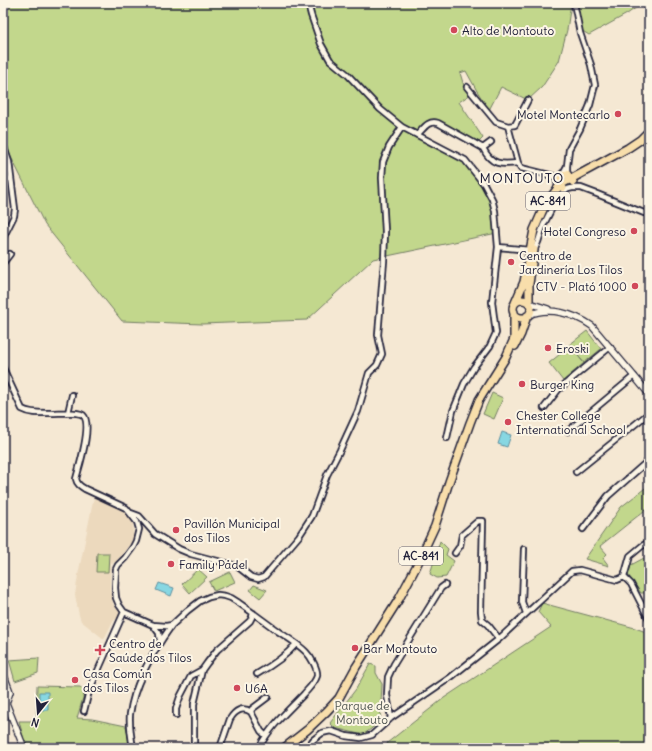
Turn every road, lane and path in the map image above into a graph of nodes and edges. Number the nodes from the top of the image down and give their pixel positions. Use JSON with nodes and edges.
{"nodes":[{"id":1,"x":308,"y":3,"type":"edge"},
{"id":2,"x":574,"y":3,"type":"edge"},
{"id":3,"x":467,"y":86,"type":"dead end"},
{"id":4,"x":528,"y":100,"type":"dead end"},
{"id":5,"x":508,"y":126,"type":"junction"},
{"id":6,"x":402,"y":127,"type":"junction"},
{"id":7,"x":649,"y":130,"type":"edge"},
{"id":8,"x":417,"y":135,"type":"junction"},
{"id":9,"x":649,"y":137,"type":"edge"},
{"id":10,"x":490,"y":142,"type":"dead end"},
{"id":11,"x":3,"y":144,"type":"edge"},
{"id":12,"x":482,"y":148,"type":"junction"},
{"id":13,"x":518,"y":163,"type":"junction"},
{"id":14,"x":3,"y":177,"type":"edge"},
{"id":15,"x":11,"y":180,"type":"junction"},
{"id":16,"x":565,"y":180,"type":"junction"},
{"id":17,"x":649,"y":213,"type":"edge"},
{"id":18,"x":3,"y":238,"type":"edge"},
{"id":19,"x":498,"y":247,"type":"junction"},
{"id":20,"x":532,"y":250,"type":"junction"},
{"id":21,"x":10,"y":254,"type":"dead end"},
{"id":22,"x":3,"y":263,"type":"edge"},
{"id":23,"x":515,"y":303,"type":"junction"},
{"id":24,"x":529,"y":303,"type":"junction"},
{"id":25,"x":514,"y":312,"type":"junction"},
{"id":26,"x":554,"y":312,"type":"junction"},
{"id":27,"x":528,"y":316,"type":"junction"},
{"id":28,"x":610,"y":347,"type":"junction"},
{"id":29,"x":3,"y":368,"type":"edge"},
{"id":30,"x":634,"y":376,"type":"junction"},
{"id":31,"x":489,"y":384,"type":"junction"},
{"id":32,"x":649,"y":394,"type":"edge"},
{"id":33,"x":72,"y":395,"type":"dead end"},
{"id":34,"x":544,"y":408,"type":"dead end"},
{"id":35,"x":68,"y":413,"type":"junction"},
{"id":36,"x":649,"y":413,"type":"edge"},
{"id":37,"x":568,"y":431,"type":"dead end"},
{"id":38,"x":447,"y":438,"type":"dead end"},
{"id":39,"x":649,"y":460,"type":"edge"},
{"id":40,"x":576,"y":472,"type":"dead end"},
{"id":41,"x":131,"y":513,"type":"junction"},
{"id":42,"x":583,"y":529,"type":"dead end"},
{"id":43,"x":649,"y":542,"type":"edge"},
{"id":44,"x":524,"y":549,"type":"dead end"},
{"id":45,"x":455,"y":552,"type":"dead end"},
{"id":46,"x":624,"y":577,"type":"junction"},
{"id":47,"x":445,"y":585,"type":"dead end"},
{"id":48,"x":124,"y":612,"type":"junction"},
{"id":49,"x":253,"y":613,"type":"junction"},
{"id":50,"x":526,"y":613,"type":"junction"},
{"id":51,"x":649,"y":619,"type":"edge"},
{"id":52,"x":172,"y":624,"type":"junction"},
{"id":53,"x":153,"y":625,"type":"junction"},
{"id":54,"x":499,"y":639,"type":"junction"},
{"id":55,"x":160,"y":642,"type":"junction"},
{"id":56,"x":296,"y":644,"type":"junction"},
{"id":57,"x":202,"y":670,"type":"junction"},
{"id":58,"x":3,"y":673,"type":"edge"},
{"id":59,"x":257,"y":674,"type":"dead end"},
{"id":60,"x":268,"y":697,"type":"dead end"},
{"id":61,"x":4,"y":700,"type":"edge"},
{"id":62,"x":84,"y":711,"type":"dead end"},
{"id":63,"x":251,"y":712,"type":"junction"},
{"id":64,"x":176,"y":715,"type":"dead end"},
{"id":65,"x":391,"y":718,"type":"junction"},
{"id":66,"x":303,"y":733,"type":"junction"},
{"id":67,"x":266,"y":736,"type":"junction"},
{"id":68,"x":24,"y":748,"type":"edge"},
{"id":69,"x":133,"y":748,"type":"edge"},
{"id":70,"x":194,"y":748,"type":"edge"},
{"id":71,"x":220,"y":748,"type":"edge"},
{"id":72,"x":259,"y":748,"type":"edge"},
{"id":73,"x":284,"y":748,"type":"edge"},
{"id":74,"x":289,"y":748,"type":"edge"},
{"id":75,"x":308,"y":748,"type":"edge"}],
"edges":[{"from":1,"to":6,"type":"street"},
{"from":2,"to":16,"type":"street"},
{"from":3,"to":5,"type":"street"},
{"from":4,"to":5,"type":"street"},
{"from":5,"to":13,"type":"street"},
{"from":6,"to":8,"type":"street"},
{"from":6,"to":41,"type":"street"},
{"from":7,"to":16,"type":"main road","number":"AC-841"},
{"from":8,"to":12,"type":"street"},
{"from":8,"to":19,"type":"street"},
{"from":9,"to":16,"type":"main road","number":"AC-841"},
{"from":10,"to":12,"type":"street"},
{"from":11,"to":15,"type":"street"},
{"from":12,"to":13,"type":"street"},
{"from":13,"to":16,"type":"street"},
{"from":14,"to":15,"type":"street"},
{"from":15,"to":18,"type":"street"},
{"from":16,"to":20,"type":"main road","number":"AC-841"},
{"from":17,"to":20,"type":"street"},
{"from":19,"to":20,"type":"street"},
{"from":19,"to":38,"type":"street"},
{"from":20,"to":23,"type":"main road","number":"AC-841"},
{"from":20,"to":24,"type":"main road","number":"AC-841"},
{"from":21,"to":22,"type":"street"},
{"from":23,"to":24,"type":"main road"},
{"from":23,"to":25,"type":"main road","number":"AC-841"},
{"from":24,"to":26,"type":"street"},
{"from":24,"to":27,"type":"main road","number":"AC-841"},
{"from":25,"to":27,"type":"main road"},
{"from":25,"to":31,"type":"main road","number":"AC-841"},
{"from":26,"to":27,"type":"street"},
{"from":26,"to":28,"type":"street"},
{"from":27,"to":31,"type":"main road","number":"AC-841"},
{"from":28,"to":30,"type":"street"},
{"from":28,"to":34,"type":"street"},
{"from":29,"to":35,"type":"street"},
{"from":30,"to":32,"type":"street"},
{"from":30,"to":37,"type":"street"},
{"from":31,"to":66,"type":"main road","number":"AC-841"},
{"from":33,"to":35,"type":"street"},
{"from":35,"to":41,"type":"street"},
{"from":36,"to":40,"type":"street"},
{"from":39,"to":42,"type":"street"},
{"from":41,"to":48,"type":"street"},
{"from":43,"to":46,"type":"street"},
{"from":44,"to":50,"type":"street"},
{"from":45,"to":54,"type":"street"},
{"from":46,"to":50,"type":"street"},
{"from":46,"to":51,"type":"street"},
{"from":47,"to":65,"type":"street"},
{"from":48,"to":53,"type":"street"},
{"from":48,"to":62,"type":"street"},
{"from":49,"to":52,"type":"street"},
{"from":49,"to":56,"type":"street"},
{"from":49,"to":57,"type":"street"},
{"from":50,"to":54,"type":"street"},
{"from":52,"to":53,"type":"street"},
{"from":52,"to":55,"type":"street"},
{"from":53,"to":55,"type":"street"},
{"from":54,"to":65,"type":"street"},
{"from":55,"to":69,"type":"street"},
{"from":56,"to":59,"type":"street"},
{"from":56,"to":67,"type":"street"},
{"from":57,"to":64,"type":"street"},
{"from":57,"to":70,"type":"street"},
{"from":58,"to":61,"type":"street"},
{"from":60,"to":63,"type":"street"},
{"from":61,"to":68,"type":"street"},
{"from":63,"to":67,"type":"street"},
{"from":63,"to":71,"type":"street"},
{"from":65,"to":75,"type":"street"},
{"from":66,"to":73,"type":"main road","number":"AC-841"},
{"from":66,"to":74,"type":"main road","number":"AC-841"},
{"from":67,"to":72,"type":"street"}]}
